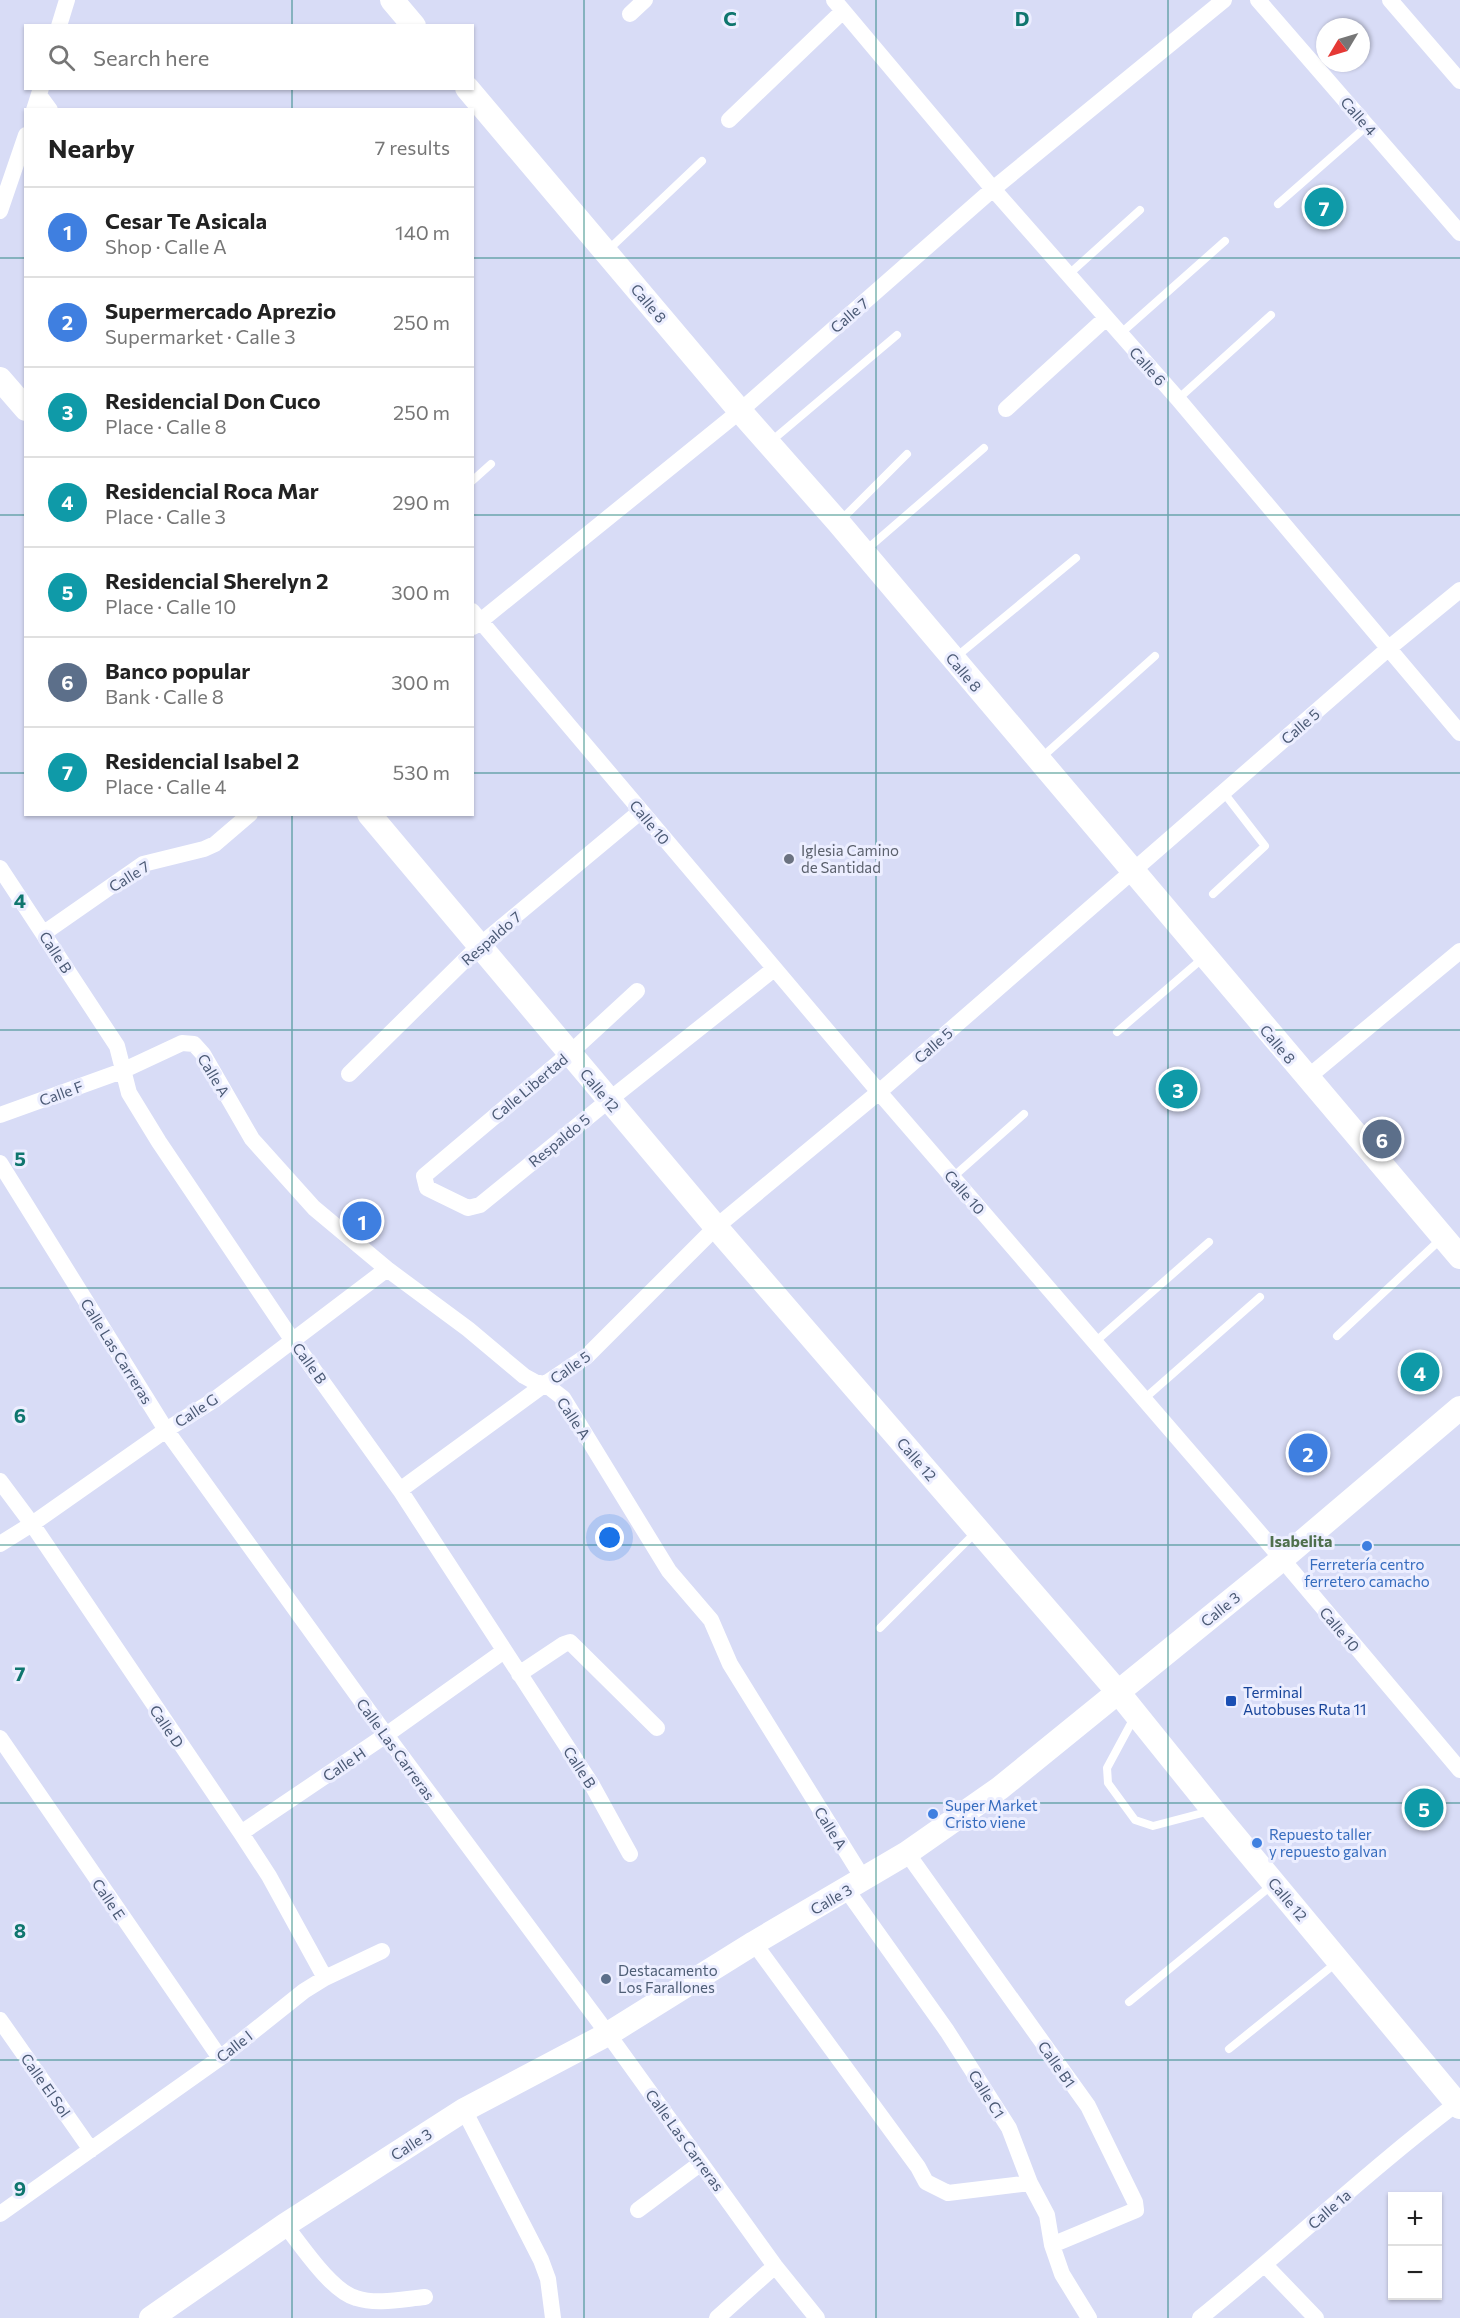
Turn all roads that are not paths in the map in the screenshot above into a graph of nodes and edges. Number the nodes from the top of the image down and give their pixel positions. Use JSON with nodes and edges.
{"nodes":[{"id":1,"x":67,"y":0,"type":"edge"},
{"id":2,"x":392,"y":0,"type":"edge"},
{"id":3,"x":645,"y":0,"type":"edge"},
{"id":4,"x":1224,"y":0,"type":"edge"},
{"id":5,"x":1258,"y":0,"type":"edge"},
{"id":6,"x":1390,"y":0,"type":"edge"},
{"id":7,"x":839,"y":6,"type":"edge"},
{"id":8,"x":630,"y":14,"type":"dead end"},
{"id":9,"x":60,"y":24,"type":"edge"},
{"id":10,"x":412,"y":24,"type":"edge"},
{"id":11,"x":1460,"y":81,"type":"edge"},
{"id":12,"x":469,"y":90,"type":"edge"},
{"id":13,"x":729,"y":120,"type":"dead end"},
{"id":14,"x":1367,"y":126,"type":"junction"},
{"id":15,"x":24,"y":141,"type":"edge"},
{"id":16,"x":702,"y":161,"type":"dead end"},
{"id":17,"x":993,"y":189,"type":"junction"},
{"id":18,"x":1278,"y":204,"type":"dead end"},
{"id":19,"x":1140,"y":210,"type":"dead end"},
{"id":20,"x":0,"y":211,"type":"edge"},
{"id":21,"x":1460,"y":233,"type":"edge"},
{"id":22,"x":1225,"y":241,"type":"dead end"},
{"id":23,"x":606,"y":252,"type":"junction"},
{"id":24,"x":1068,"y":275,"type":"junction"},
{"id":25,"x":1271,"y":315,"type":"dead end"},
{"id":26,"x":1105,"y":319,"type":"junction"},
{"id":27,"x":1119,"y":334,"type":"junction"},
{"id":28,"x":897,"y":335,"type":"dead end"},
{"id":29,"x":0,"y":379,"type":"edge"},
{"id":30,"x":1178,"y":399,"type":"junction"},
{"id":31,"x":24,"y":407,"type":"edge"},
{"id":32,"x":1006,"y":409,"type":"dead end"},
{"id":33,"x":740,"y":411,"type":"junction"},
{"id":34,"x":769,"y":443,"type":"junction"},
{"id":35,"x":984,"y":448,"type":"dead end"},
{"id":36,"x":907,"y":454,"type":"dead end"},
{"id":37,"x":491,"y":464,"type":"dead end"},
{"id":38,"x":474,"y":479,"type":"edge"},
{"id":39,"x":838,"y":522,"type":"junction"},
{"id":40,"x":863,"y":552,"type":"junction"},
{"id":41,"x":1076,"y":558,"type":"dead end"},
{"id":42,"x":1460,"y":590,"type":"edge"},
{"id":43,"x":475,"y":620,"type":"edge"},
{"id":44,"x":1389,"y":648,"type":"junction"},
{"id":45,"x":1155,"y":656,"type":"dead end"},
{"id":46,"x":954,"y":659,"type":"junction"},
{"id":47,"x":1460,"y":733,"type":"edge"},
{"id":48,"x":1038,"y":760,"type":"junction"},
{"id":49,"x":1224,"y":793,"type":"junction"},
{"id":50,"x":641,"y":811,"type":"junction"},
{"id":51,"x":248,"y":816,"type":"edge"},
{"id":52,"x":371,"y":816,"type":"edge"},
{"id":53,"x":0,"y":868,"type":"edge"},
{"id":54,"x":1133,"y":873,"type":"junction"},
{"id":55,"x":1213,"y":894,"type":"dead end"},
{"id":56,"x":44,"y":933,"type":"junction"},
{"id":57,"x":479,"y":946,"type":"junction"},
{"id":58,"x":1460,"y":951,"type":"edge"},
{"id":59,"x":1204,"y":957,"type":"junction"},
{"id":60,"x":774,"y":969,"type":"junction"},
{"id":61,"x":637,"y":992,"type":"dead end"},
{"id":62,"x":1117,"y":1032,"type":"dead end"},
{"id":63,"x":570,"y":1053,"type":"junction"},
{"id":64,"x":122,"y":1071,"type":"junction"},
{"id":65,"x":349,"y":1074,"type":"dead end"},
{"id":66,"x":1307,"y":1078,"type":"junction"},
{"id":67,"x":879,"y":1092,"type":"junction"},
{"id":68,"x":609,"y":1100,"type":"junction"},
{"id":69,"x":1024,"y":1114,"type":"dead end"},
{"id":70,"x":0,"y":1115,"type":"edge"},
{"id":71,"x":0,"y":1163,"type":"edge"},
{"id":72,"x":953,"y":1178,"type":"junction"},
{"id":73,"x":425,"y":1183,"type":"joint"},
{"id":74,"x":716,"y":1227,"type":"junction"},
{"id":75,"x":1443,"y":1237,"type":"junction"},
{"id":76,"x":1209,"y":1242,"type":"dead end"},
{"id":77,"x":1460,"y":1257,"type":"edge"},
{"id":78,"x":387,"y":1269,"type":"junction"},
{"id":79,"x":1260,"y":1297,"type":"dead end"},
{"id":80,"x":1337,"y":1336,"type":"dead end"},
{"id":81,"x":293,"y":1341,"type":"junction"},
{"id":82,"x":1095,"y":1342,"type":"junction"},
{"id":83,"x":545,"y":1384,"type":"junction"},
{"id":84,"x":1144,"y":1399,"type":"junction"},
{"id":85,"x":1460,"y":1408,"type":"edge"},
{"id":86,"x":166,"y":1430,"type":"junction"},
{"id":87,"x":0,"y":1481,"type":"edge"},
{"id":88,"x":400,"y":1490,"type":"junction"},
{"id":89,"x":32,"y":1524,"type":"junction"},
{"id":90,"x":978,"y":1530,"type":"junction"},
{"id":91,"x":0,"y":1544,"type":"edge"},
{"id":92,"x":1282,"y":1559,"type":"junction"},
{"id":93,"x":880,"y":1628,"type":"dead end"},
{"id":94,"x":504,"y":1652,"type":"junction"},
{"id":95,"x":519,"y":1674,"type":"junction"},
{"id":96,"x":1118,"y":1692,"type":"junction"},
{"id":97,"x":1136,"y":1714,"type":"junction"},
{"id":98,"x":657,"y":1728,"type":"dead end"},
{"id":99,"x":386,"y":1735,"type":"junction"},
{"id":100,"x":0,"y":1738,"type":"edge"},
{"id":101,"x":1460,"y":1770,"type":"edge"},
{"id":102,"x":1213,"y":1810,"type":"junction"},
{"id":103,"x":241,"y":1833,"type":"junction"},
{"id":104,"x":908,"y":1853,"type":"junction"},
{"id":105,"x":630,"y":1854,"type":"dead end"},
{"id":106,"x":1274,"y":1883,"type":"junction"},
{"id":107,"x":855,"y":1885,"type":"junction"},
{"id":108,"x":754,"y":1943,"type":"junction"},
{"id":109,"x":382,"y":1951,"type":"dead end"},
{"id":110,"x":1339,"y":1961,"type":"junction"},
{"id":111,"x":325,"y":1978,"type":"junction"},
{"id":112,"x":1129,"y":2002,"type":"dead end"},
{"id":113,"x":0,"y":2020,"type":"edge"},
{"id":114,"x":608,"y":2034,"type":"junction"},
{"id":115,"x":1229,"y":2049,"type":"dead end"},
{"id":116,"x":220,"y":2058,"type":"junction"},
{"id":117,"x":1459,"y":2104,"type":"edge"},
{"id":118,"x":464,"y":2110,"type":"junction"},
{"id":119,"x":91,"y":2150,"type":"junction"},
{"id":120,"x":701,"y":2163,"type":"junction"},
{"id":121,"x":1030,"y":2183,"type":"junction"},
{"id":122,"x":638,"y":2210,"type":"dead end"},
{"id":123,"x":0,"y":2214,"type":"edge"},
{"id":124,"x":285,"y":2225,"type":"junction"},
{"id":125,"x":1052,"y":2245,"type":"junction"},
{"id":126,"x":1265,"y":2265,"type":"junction"},
{"id":127,"x":775,"y":2266,"type":"junction"},
{"id":128,"x":425,"y":2297,"type":"dead end"},
{"id":129,"x":151,"y":2318,"type":"edge"},
{"id":130,"x":553,"y":2318,"type":"edge"},
{"id":131,"x":717,"y":2318,"type":"edge"},
{"id":132,"x":817,"y":2318,"type":"edge"},
{"id":133,"x":1089,"y":2318,"type":"edge"},
{"id":134,"x":1200,"y":2318,"type":"edge"},
{"id":135,"x":1316,"y":2318,"type":"edge"}],
"edges":[{"from":1,"to":9,"type":"street"},
{"from":2,"to":10,"type":"street"},
{"from":3,"to":8,"type":"street"},
{"from":4,"to":17,"type":"street","name":"Calle 7"},
{"from":5,"to":14,"type":"street","name":"Calle 4"},
{"from":6,"to":11,"type":"street"},
{"from":7,"to":13,"type":"street"},
{"from":7,"to":17,"type":"street","name":"Calle 6"},
{"from":12,"to":23,"type":"street","name":"Calle 8"},
{"from":14,"to":18,"type":"lane"},
{"from":14,"to":21,"type":"street","name":"Calle 4"},
{"from":15,"to":20,"type":"street"},
{"from":16,"to":23,"type":"lane"},
{"from":17,"to":24,"type":"street","name":"Calle 6"},
{"from":17,"to":33,"type":"street","name":"Calle 7"},
{"from":19,"to":24,"type":"lane"},
{"from":22,"to":27,"type":"lane"},
{"from":23,"to":33,"type":"street","name":"Calle 8"},
{"from":24,"to":26,"type":"street","name":"Calle 6"},
{"from":25,"to":30,"type":"lane"},
{"from":26,"to":27,"type":"street","name":"Calle 6"},
{"from":26,"to":32,"type":"street"},
{"from":27,"to":30,"type":"street","name":"Calle 6"},
{"from":28,"to":34,"type":"lane"},
{"from":29,"to":31,"type":"street"},
{"from":30,"to":44,"type":"street","name":"Calle 6"},
{"from":33,"to":34,"type":"street","name":"Calle 8"},
{"from":33,"to":43,"type":"street","name":"Calle 7"},
{"from":34,"to":39,"type":"street","name":"Calle 8"},
{"from":35,"to":40,"type":"lane"},
{"from":36,"to":39,"type":"lane"},
{"from":37,"to":38,"type":"lane"},
{"from":39,"to":40,"type":"street","name":"Calle 8"},
{"from":40,"to":46,"type":"street","name":"Calle 8"},
{"from":41,"to":46,"type":"lane"},
{"from":42,"to":44,"type":"street","name":"Calle 5"},
{"from":43,"to":50,"type":"street","name":"Calle 10"},
{"from":44,"to":47,"type":"street","name":"Calle 6"},
{"from":44,"to":49,"type":"street","name":"Calle 5"},
{"from":45,"to":48,"type":"lane"},
{"from":46,"to":48,"type":"street","name":"Calle 8"},
{"from":48,"to":54,"type":"street","name":"Calle 8"},
{"from":49,"to":54,"type":"street","name":"Calle 5"},
{"from":49,"to":55,"type":"lane"},
{"from":50,"to":57,"type":"street","name":"Respaldo 7"},
{"from":50,"to":60,"type":"street","name":"Calle 10"},
{"from":51,"to":56,"type":"street","name":"Calle 7"},
{"from":52,"to":57,"type":"street","name":"Calle 12"},
{"from":53,"to":56,"type":"street","name":"Calle B"},
{"from":54,"to":59,"type":"street","name":"Calle 8"},
{"from":54,"to":67,"type":"street","name":"Calle 5"},
{"from":56,"to":64,"type":"street","name":"Calle B"},
{"from":57,"to":63,"type":"street","name":"Calle 12"},
{"from":57,"to":65,"type":"street","name":"Respaldo 7"},
{"from":58,"to":66,"type":"street"},
{"from":59,"to":62,"type":"lane"},
{"from":59,"to":66,"type":"street","name":"Calle 8"},
{"from":60,"to":67,"type":"street","name":"Calle 10"},
{"from":60,"to":68,"type":"street","name":"Respaldo 5"},
{"from":61,"to":63,"type":"street","name":"Calle Libertad"},
{"from":63,"to":68,"type":"street","name":"Calle 12"},
{"from":63,"to":73,"type":"street","name":"Calle Libertad"},
{"from":64,"to":70,"type":"street","name":"Calle F"},
{"from":64,"to":78,"type":"street","name":"Calle A"},
{"from":64,"to":81,"type":"street","name":"Calle B"},
{"from":66,"to":75,"type":"street","name":"Calle 8"},
{"from":67,"to":72,"type":"street","name":"Calle 10"},
{"from":67,"to":74,"type":"street","name":"Calle 5"},
{"from":68,"to":73,"type":"street","name":"Respaldo 5"},
{"from":68,"to":74,"type":"street","name":"Calle 12"},
{"from":69,"to":72,"type":"lane"},
{"from":71,"to":86,"type":"street","name":"Calle Las Carreras"},
{"from":72,"to":82,"type":"street","name":"Calle 10"},
{"from":74,"to":83,"type":"street","name":"Calle 5"},
{"from":74,"to":90,"type":"street","name":"Calle 12"},
{"from":75,"to":77,"type":"street","name":"Calle 8"},
{"from":75,"to":80,"type":"lane"},
{"from":76,"to":82,"type":"lane"},
{"from":78,"to":81,"type":"street","name":"Calle G"},
{"from":78,"to":83,"type":"street","name":"Calle A"},
{"from":79,"to":84,"type":"lane"},
{"from":81,"to":86,"type":"street","name":"Calle G"},
{"from":81,"to":88,"type":"street","name":"Calle B"},
{"from":82,"to":84,"type":"street","name":"Calle 10"},
{"from":83,"to":88,"type":"street","name":"Calle 5"},
{"from":83,"to":107,"type":"street","name":"Calle A"},
{"from":84,"to":92,"type":"street","name":"Calle 10"},
{"from":85,"to":92,"type":"street","name":"Calle 3"},
{"from":86,"to":89,"type":"street","name":"Calle G"},
{"from":86,"to":99,"type":"street","name":"Calle Las Carreras"},
{"from":87,"to":89,"type":"street","name":"Calle D"},
{"from":88,"to":94,"type":"street","name":"Calle B"},
{"from":89,"to":91,"type":"street","name":"Calle G"},
{"from":89,"to":103,"type":"street","name":"Calle D"},
{"from":90,"to":93,"type":"lane"},
{"from":90,"to":96,"type":"street","name":"Calle 12"},
{"from":92,"to":96,"type":"street","name":"Calle 3"},
{"from":92,"to":101,"type":"street","name":"Calle 10"},
{"from":94,"to":95,"type":"street","name":"Calle B"},
{"from":94,"to":99,"type":"street","name":"Calle H"},
{"from":95,"to":98,"type":"street"},
{"from":95,"to":105,"type":"street","name":"Calle B"},
{"from":96,"to":97,"type":"street","name":"Calle 12"},
{"from":96,"to":104,"type":"street","name":"Calle 3"},
{"from":97,"to":102,"type":"street","name":"Calle 12"},
{"from":97,"to":102,"type":"lane"},
{"from":99,"to":103,"type":"street","name":"Calle H"},
{"from":99,"to":114,"type":"street","name":"Calle Las Carreras"},
{"from":100,"to":116,"type":"street","name":"Calle E"},
{"from":102,"to":106,"type":"street","name":"Calle 12"},
{"from":103,"to":111,"type":"street","name":"Calle D"},
{"from":104,"to":107,"type":"street","name":"Calle 3"},
{"from":104,"to":125,"type":"street","name":"Calle B1"},
{"from":106,"to":110,"type":"street","name":"Calle 12"},
{"from":106,"to":112,"type":"lane"},
{"from":107,"to":108,"type":"street","name":"Calle 3"},
{"from":107,"to":121,"type":"street","name":"Calle C1"},
{"from":108,"to":114,"type":"street","name":"Calle 3"},
{"from":108,"to":121,"type":"street"},
{"from":109,"to":111,"type":"street","name":"Calle I"},
{"from":110,"to":115,"type":"lane"},
{"from":110,"to":117,"type":"street","name":"Calle 12"},
{"from":111,"to":116,"type":"street","name":"Calle I"},
{"from":113,"to":119,"type":"street","name":"Calle El Sol"},
{"from":114,"to":118,"type":"street","name":"Calle 3"},
{"from":114,"to":120,"type":"street","name":"Calle Las Carreras"},
{"from":116,"to":119,"type":"street","name":"Calle I"},
{"from":117,"to":126,"type":"street","name":"Calle 1a"},
{"from":118,"to":124,"type":"street","name":"Calle 3"},
{"from":118,"to":130,"type":"street"},
{"from":119,"to":123,"type":"street","name":"Calle I"},
{"from":120,"to":122,"type":"street"},
{"from":120,"to":127,"type":"street","name":"Calle Las Carreras"},
{"from":121,"to":125,"type":"street","name":"Calle C1"},
{"from":124,"to":128,"type":"street"},
{"from":124,"to":129,"type":"street","name":"Calle 3"},
{"from":125,"to":133,"type":"street","name":"Calle C1"},
{"from":126,"to":134,"type":"street","name":"Calle 1a"},
{"from":126,"to":135,"type":"street"},
{"from":127,"to":131,"type":"street"},
{"from":127,"to":132,"type":"street","name":"Calle Las Carreras"}]}
